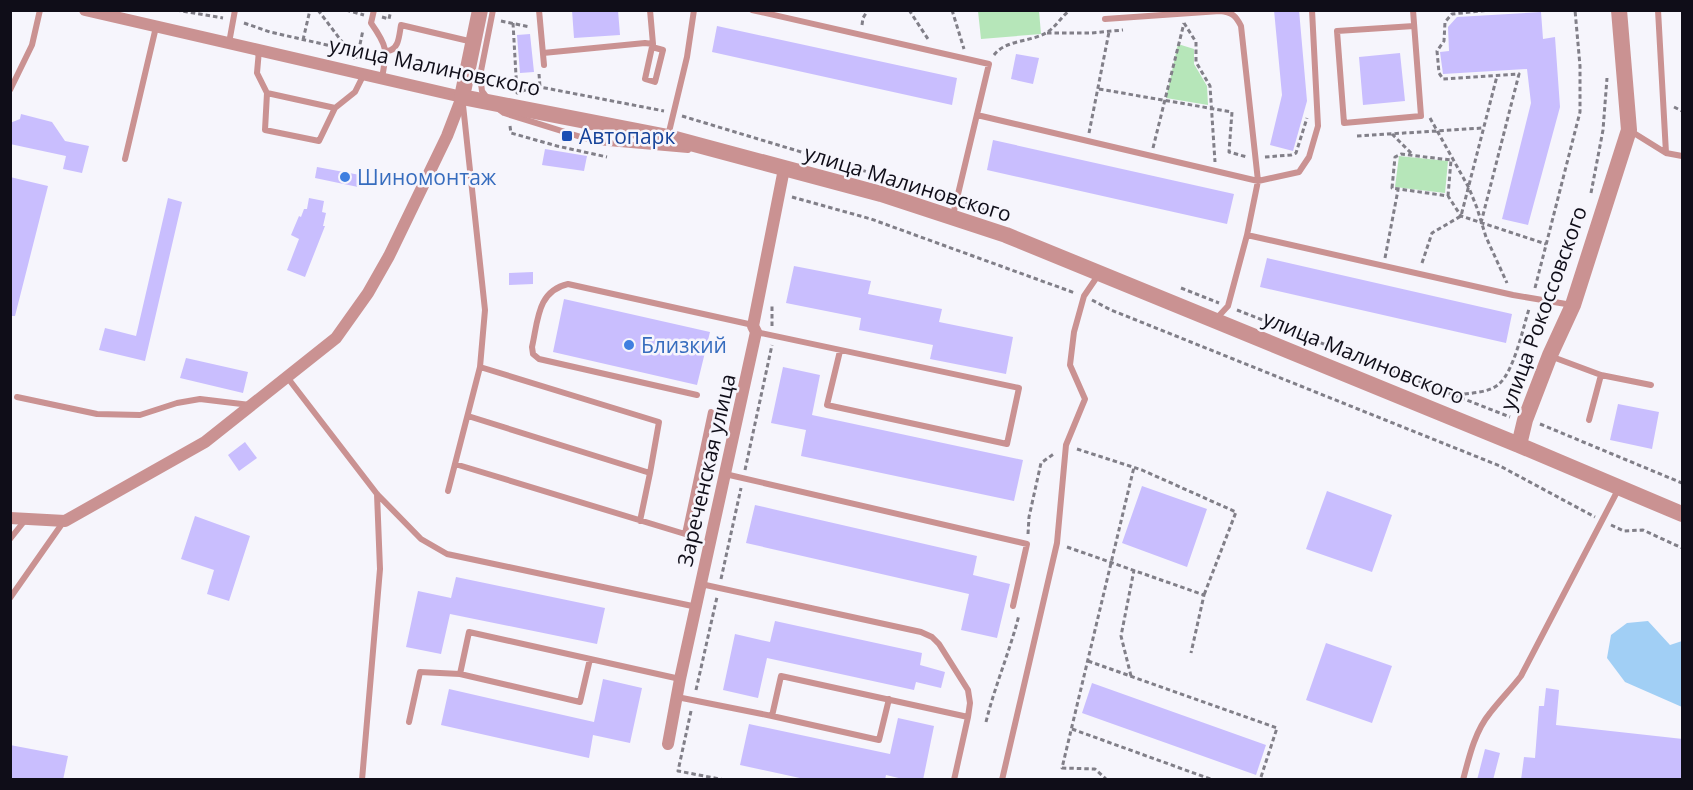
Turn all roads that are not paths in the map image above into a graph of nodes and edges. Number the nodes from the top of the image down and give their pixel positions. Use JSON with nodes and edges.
{"nodes":[{"id":1,"x":40,"y":10,"type":"edge"},
{"id":2,"x":85,"y":10,"type":"edge"},
{"id":3,"x":236,"y":10,"type":"edge"},
{"id":4,"x":374,"y":10,"type":"edge"},
{"id":5,"x":480,"y":10,"type":"edge"},
{"id":6,"x":493,"y":10,"type":"edge"},
{"id":7,"x":539,"y":10,"type":"edge"},
{"id":8,"x":650,"y":10,"type":"edge"},
{"id":9,"x":694,"y":10,"type":"edge"},
{"id":10,"x":752,"y":10,"type":"edge"},
{"id":11,"x":1312,"y":10,"type":"edge"},
{"id":12,"x":1413,"y":10,"type":"edge"},
{"id":13,"x":1619,"y":10,"type":"edge"},
{"id":14,"x":1658,"y":10,"type":"edge"},
{"id":15,"x":1105,"y":19,"type":"dead end"},
{"id":16,"x":1414,"y":26,"type":"junction"},
{"id":17,"x":156,"y":27,"type":"junction"},
{"id":18,"x":473,"y":42,"type":"junction"},
{"id":19,"x":229,"y":43,"type":"junction"},
{"id":20,"x":652,"y":46,"type":"junction"},
{"id":21,"x":259,"y":50,"type":"junction"},
{"id":22,"x":387,"y":51,"type":"junction"},
{"id":23,"x":543,"y":52,"type":"junction"},
{"id":24,"x":544,"y":65,"type":"dead end"},
{"id":25,"x":364,"y":74,"type":"junction"},
{"id":26,"x":382,"y":78,"type":"junction"},
{"id":27,"x":10,"y":90,"type":"edge"},
{"id":28,"x":267,"y":93,"type":"junction"},
{"id":29,"x":462,"y":97,"type":"junction"},
{"id":30,"x":491,"y":103,"type":"junction"},
{"id":31,"x":336,"y":108,"type":"junction"},
{"id":32,"x":977,"y":115,"type":"junction"},
{"id":33,"x":1629,"y":130,"type":"junction"},
{"id":34,"x":668,"y":137,"type":"junction"},
{"id":35,"x":726,"y":153,"type":"junction"},
{"id":36,"x":1666,"y":153,"type":"junction"},
{"id":37,"x":1683,"y":156,"type":"edge"},
{"id":38,"x":125,"y":159,"type":"dead end"},
{"id":39,"x":784,"y":169,"type":"junction"},
{"id":40,"x":1258,"y":181,"type":"junction"},
{"id":41,"x":952,"y":217,"type":"junction"},
{"id":42,"x":1247,"y":235,"type":"junction"},
{"id":43,"x":1099,"y":273,"type":"junction"},
{"id":44,"x":1573,"y":305,"type":"junction"},
{"id":45,"x":1215,"y":321,"type":"junction"},
{"id":46,"x":755,"y":329,"type":"junction"},
{"id":47,"x":840,"y":351,"type":"junction"},
{"id":48,"x":1550,"y":355,"type":"junction"},
{"id":49,"x":480,"y":367,"type":"junction"},
{"id":50,"x":1601,"y":375,"type":"junction"},
{"id":51,"x":286,"y":377,"type":"junction"},
{"id":52,"x":1651,"y":385,"type":"dead end"},
{"id":53,"x":697,"y":395,"type":"dead end"},
{"id":54,"x":17,"y":397,"type":"dead end"},
{"id":55,"x":251,"y":405,"type":"junction"},
{"id":56,"x":711,"y":412,"type":"dead end"},
{"id":57,"x":468,"y":416,"type":"junction"},
{"id":58,"x":1589,"y":420,"type":"dead end"},
{"id":59,"x":1520,"y":445,"type":"junction"},
{"id":60,"x":455,"y":464,"type":"junction"},
{"id":61,"x":650,"y":473,"type":"junction"},
{"id":62,"x":725,"y":474,"type":"junction"},
{"id":63,"x":1619,"y":488,"type":"junction"},
{"id":64,"x":448,"y":492,"type":"dead end"},
{"id":65,"x":376,"y":494,"type":"junction"},
{"id":66,"x":1683,"y":514,"type":"edge"},
{"id":67,"x":10,"y":518,"type":"edge"},
{"id":68,"x":26,"y":519,"type":"junction"},
{"id":69,"x":65,"y":521,"type":"junction"},
{"id":70,"x":640,"y":521,"type":"junction"},
{"id":71,"x":10,"y":539,"type":"edge"},
{"id":72,"x":700,"y":584,"type":"junction"},
{"id":73,"x":10,"y":598,"type":"edge"},
{"id":74,"x":1013,"y":606,"type":"dead end"},
{"id":75,"x":697,"y":607,"type":"junction"},
{"id":76,"x":590,"y":659,"type":"junction"},
{"id":77,"x":459,"y":674,"type":"junction"},
{"id":78,"x":680,"y":679,"type":"junction"},
{"id":79,"x":677,"y":697,"type":"junction"},
{"id":80,"x":889,"y":699,"type":"junction"},
{"id":81,"x":772,"y":716,"type":"junction"},
{"id":82,"x":968,"y":717,"type":"junction"},
{"id":83,"x":408,"y":722,"type":"dead end"},
{"id":84,"x":668,"y":744,"type":"dead end"},
{"id":85,"x":362,"y":780,"type":"edge"},
{"id":86,"x":954,"y":780,"type":"edge"},
{"id":87,"x":1002,"y":780,"type":"edge"},
{"id":88,"x":1463,"y":780,"type":"edge"}],
"edges":[{"from":1,"to":27,"type":"lane"},
{"from":2,"to":17,"type":"street","name":"улица Малиновского"},
{"from":3,"to":19,"type":"lane"},
{"from":4,"to":22,"type":"lane"},
{"from":5,"to":18,"type":"street"},
{"from":6,"to":30,"type":"lane"},
{"from":7,"to":23,"type":"lane"},
{"from":8,"to":20,"type":"lane"},
{"from":9,"to":34,"type":"lane"},
{"from":10,"to":32,"type":"lane"},
{"from":11,"to":40,"type":"lane"},
{"from":12,"to":16,"type":"lane"},
{"from":13,"to":33,"type":"street","name":"улица Рокоссовского"},
{"from":14,"to":36,"type":"lane"},
{"from":15,"to":40,"type":"lane"},
{"from":16,"to":16,"type":"lane"},
{"from":17,"to":19,"type":"street","name":"улица Малиновского"},
{"from":17,"to":38,"type":"lane"},
{"from":18,"to":22,"type":"lane"},
{"from":18,"to":29,"type":"street"},
{"from":19,"to":21,"type":"street","name":"улица Малиновского"},
{"from":20,"to":20,"type":"lane"},
{"from":20,"to":23,"type":"lane"},
{"from":21,"to":25,"type":"street","name":"улица Малиновского"},
{"from":21,"to":28,"type":"lane"},
{"from":22,"to":26,"type":"lane"},
{"from":23,"to":24,"type":"lane"},
{"from":25,"to":26,"type":"street","name":"улица Малиновского"},
{"from":25,"to":31,"type":"lane"},
{"from":26,"to":29,"type":"street","name":"улица Малиновского"},
{"from":28,"to":31,"type":"lane"},
{"from":28,"to":31,"type":"lane"},
{"from":29,"to":30,"type":"street","name":"улица Малиновского"},
{"from":29,"to":49,"type":"lane"},
{"from":29,"to":51,"type":"street"},
{"from":30,"to":34,"type":"street","name":"улица Малиновского"},
{"from":30,"to":35,"type":"lane"},
{"from":32,"to":40,"type":"lane"},
{"from":32,"to":41,"type":"lane"},
{"from":33,"to":36,"type":"lane"},
{"from":33,"to":44,"type":"street","name":"улица Рокоссовского"},
{"from":34,"to":35,"type":"street","name":"улица Малиновского"},
{"from":35,"to":39,"type":"street","name":"улица Малиновского"},
{"from":36,"to":37,"type":"lane"},
{"from":39,"to":41,"type":"street","name":"улица Малиновского"},
{"from":39,"to":46,"type":"street","name":"Зареченская улица"},
{"from":40,"to":42,"type":"lane"},
{"from":41,"to":43,"type":"street","name":"улица Малиновского"},
{"from":42,"to":44,"type":"lane"},
{"from":42,"to":45,"type":"lane"},
{"from":43,"to":45,"type":"street","name":"улица Малиновского"},
{"from":43,"to":87,"type":"lane"},
{"from":44,"to":48,"type":"street","name":"улица Рокоссовского"},
{"from":45,"to":59,"type":"street","name":"улица Малиновского"},
{"from":46,"to":47,"type":"lane"},
{"from":46,"to":53,"type":"lane"},
{"from":46,"to":62,"type":"street","name":"Зареченская улица"},
{"from":47,"to":47,"type":"lane"},
{"from":48,"to":50,"type":"lane"},
{"from":48,"to":59,"type":"street","name":"улица Рокоссовского"},
{"from":49,"to":57,"type":"lane"},
{"from":49,"to":61,"type":"lane"},
{"from":50,"to":52,"type":"lane"},
{"from":50,"to":58,"type":"lane"},
{"from":51,"to":55,"type":"street"},
{"from":51,"to":65,"type":"lane"},
{"from":54,"to":55,"type":"lane"},
{"from":55,"to":69,"type":"street"},
{"from":56,"to":70,"type":"lane"},
{"from":57,"to":60,"type":"lane"},
{"from":57,"to":61,"type":"lane"},
{"from":59,"to":63,"type":"street","name":"улица Малиновского"},
{"from":60,"to":64,"type":"lane"},
{"from":60,"to":70,"type":"lane"},
{"from":61,"to":70,"type":"lane"},
{"from":62,"to":72,"type":"street","name":"Зареченская улица"},
{"from":62,"to":74,"type":"lane"},
{"from":63,"to":66,"type":"street","name":"улица Малиновского"},
{"from":63,"to":88,"type":"lane"},
{"from":65,"to":75,"type":"lane"},
{"from":65,"to":85,"type":"lane"},
{"from":67,"to":68,"type":"street"},
{"from":68,"to":69,"type":"street"},
{"from":68,"to":71,"type":"lane"},
{"from":69,"to":73,"type":"lane"},
{"from":72,"to":75,"type":"street","name":"Зареченская улица"},
{"from":72,"to":82,"type":"lane"},
{"from":75,"to":78,"type":"street","name":"Зареченская улица"},
{"from":76,"to":77,"type":"lane"},
{"from":76,"to":77,"type":"lane"},
{"from":76,"to":78,"type":"lane"},
{"from":77,"to":83,"type":"lane"},
{"from":78,"to":79,"type":"street","name":"Зареченская улица"},
{"from":79,"to":81,"type":"lane"},
{"from":79,"to":84,"type":"street","name":"Зареченская улица"},
{"from":80,"to":81,"type":"lane"},
{"from":80,"to":81,"type":"lane"},
{"from":80,"to":82,"type":"lane"},
{"from":82,"to":86,"type":"lane"}]}
